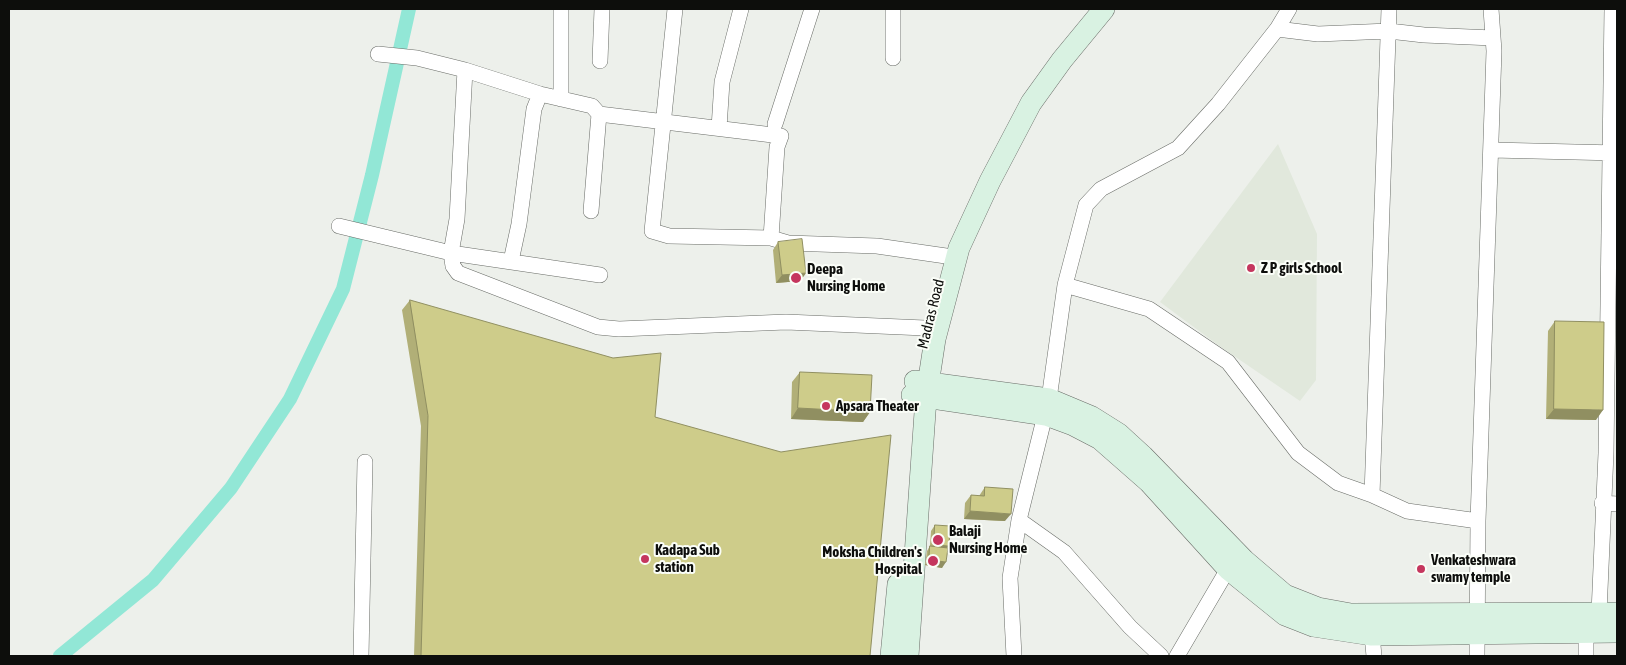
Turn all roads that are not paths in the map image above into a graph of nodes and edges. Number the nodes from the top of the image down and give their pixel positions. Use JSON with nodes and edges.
{"nodes":[{"id":1,"x":561,"y":9,"type":"edge"},
{"id":2,"x":602,"y":9,"type":"edge"},
{"id":3,"x":675,"y":9,"type":"edge"},
{"id":4,"x":740,"y":9,"type":"edge"},
{"id":5,"x":812,"y":9,"type":"edge"},
{"id":6,"x":893,"y":9,"type":"edge"},
{"id":7,"x":1289,"y":9,"type":"edge"},
{"id":8,"x":1389,"y":9,"type":"edge"},
{"id":9,"x":1491,"y":9,"type":"edge"},
{"id":10,"x":1612,"y":9,"type":"edge"},
{"id":11,"x":1095,"y":11,"type":"edge"},
{"id":12,"x":1277,"y":29,"type":"junction"},
{"id":13,"x":1389,"y":30,"type":"junction"},
{"id":14,"x":1493,"y":38,"type":"junction"},
{"id":15,"x":385,"y":54,"type":"dead end"},
{"id":16,"x":893,"y":58,"type":"dead end"},
{"id":17,"x":600,"y":61,"type":"dead end"},
{"id":18,"x":465,"y":70,"type":"junction"},
{"id":19,"x":540,"y":94,"type":"junction"},
{"id":20,"x":561,"y":99,"type":"junction"},
{"id":21,"x":599,"y":114,"type":"junction"},
{"id":22,"x":664,"y":122,"type":"junction"},
{"id":23,"x":775,"y":124,"type":"dead end"},
{"id":24,"x":719,"y":128,"type":"junction"},
{"id":25,"x":1492,"y":150,"type":"junction"},
{"id":26,"x":1614,"y":153,"type":"edge"},
{"id":27,"x":591,"y":211,"type":"dead end"},
{"id":28,"x":339,"y":226,"type":"dead end"},
{"id":29,"x":771,"y":238,"type":"junction"},
{"id":30,"x":451,"y":253,"type":"junction"},
{"id":31,"x":946,"y":256,"type":"junction"},
{"id":32,"x":511,"y":262,"type":"junction"},
{"id":33,"x":600,"y":275,"type":"dead end"},
{"id":34,"x":1065,"y":285,"type":"junction"},
{"id":35,"x":925,"y":328,"type":"junction"},
{"id":36,"x":1613,"y":330,"type":"edge"},
{"id":37,"x":920,"y":389,"type":"junction"},
{"id":38,"x":1048,"y":407,"type":"junction"},
{"id":39,"x":365,"y":462,"type":"dead end"},
{"id":40,"x":1372,"y":495,"type":"junction"},
{"id":41,"x":1607,"y":504,"type":"edge"},
{"id":42,"x":1019,"y":520,"type":"junction"},
{"id":43,"x":1478,"y":521,"type":"junction"},
{"id":44,"x":1228,"y":569,"type":"junction"},
{"id":45,"x":1608,"y":613,"type":"edge"},
{"id":46,"x":1477,"y":624,"type":"junction"},
{"id":47,"x":1617,"y":632,"type":"edge"},
{"id":48,"x":1586,"y":633,"type":"junction"},
{"id":49,"x":1372,"y":635,"type":"junction"},
{"id":50,"x":361,"y":656,"type":"edge"},
{"id":51,"x":891,"y":656,"type":"edge"},
{"id":52,"x":908,"y":656,"type":"edge"},
{"id":53,"x":1014,"y":656,"type":"edge"},
{"id":54,"x":1161,"y":656,"type":"edge"},
{"id":55,"x":1178,"y":656,"type":"edge"},
{"id":56,"x":1374,"y":656,"type":"edge"},
{"id":57,"x":1477,"y":656,"type":"edge"},
{"id":58,"x":1586,"y":656,"type":"edge"}],
"edges":[{"from":1,"to":20,"type":"street"},
{"from":2,"to":17,"type":"street"},
{"from":3,"to":22,"type":"street"},
{"from":4,"to":24,"type":"street"},
{"from":5,"to":23,"type":"street"},
{"from":6,"to":16,"type":"street"},
{"from":7,"to":12,"type":"street"},
{"from":8,"to":13,"type":"street"},
{"from":9,"to":14,"type":"street"},
{"from":10,"to":26,"type":"street"},
{"from":11,"to":31,"type":"main road","name":"Madras Road"},
{"from":11,"to":37,"type":"main road"},
{"from":12,"to":13,"type":"street"},
{"from":12,"to":34,"type":"street"},
{"from":13,"to":14,"type":"street"},
{"from":13,"to":40,"type":"street"},
{"from":14,"to":25,"type":"street"},
{"from":15,"to":18,"type":"street"},
{"from":18,"to":19,"type":"street"},
{"from":18,"to":30,"type":"street"},
{"from":19,"to":20,"type":"street"},
{"from":19,"to":32,"type":"street"},
{"from":20,"to":21,"type":"street"},
{"from":21,"to":22,"type":"street"},
{"from":21,"to":27,"type":"street"},
{"from":22,"to":24,"type":"street"},
{"from":22,"to":29,"type":"street"},
{"from":24,"to":29,"type":"street"},
{"from":25,"to":26,"type":"street"},
{"from":25,"to":43,"type":"street"},
{"from":26,"to":36,"type":"street"},
{"from":28,"to":30,"type":"street"},
{"from":29,"to":31,"type":"street"},
{"from":30,"to":32,"type":"street"},
{"from":30,"to":35,"type":"street"},
{"from":31,"to":35,"type":"main road","name":"Madras Road"},
{"from":32,"to":33,"type":"street"},
{"from":34,"to":38,"type":"street"},
{"from":34,"to":40,"type":"street"},
{"from":35,"to":37,"type":"main road","name":"Madras Road"},
{"from":36,"to":41,"type":"street"},
{"from":37,"to":38,"type":"main road"},
{"from":37,"to":51,"type":"main road","name":"Madras Road"},
{"from":37,"to":52,"type":"main road"},
{"from":38,"to":42,"type":"street"},
{"from":38,"to":44,"type":"main road"},
{"from":38,"to":46,"type":"main road"},
{"from":39,"to":50,"type":"street"},
{"from":40,"to":43,"type":"street"},
{"from":41,"to":45,"type":"street"},
{"from":42,"to":53,"type":"street"},
{"from":42,"to":54,"type":"street"},
{"from":43,"to":46,"type":"street"},
{"from":44,"to":49,"type":"main road"},
{"from":44,"to":55,"type":"street"},
{"from":45,"to":46,"type":"main road"},
{"from":46,"to":48,"type":"main road"},
{"from":46,"to":49,"type":"main road"},
{"from":46,"to":57,"type":"street"},
{"from":47,"to":48,"type":"main road"},
{"from":48,"to":58,"type":"street"},
{"from":49,"to":56,"type":"street"}]}
